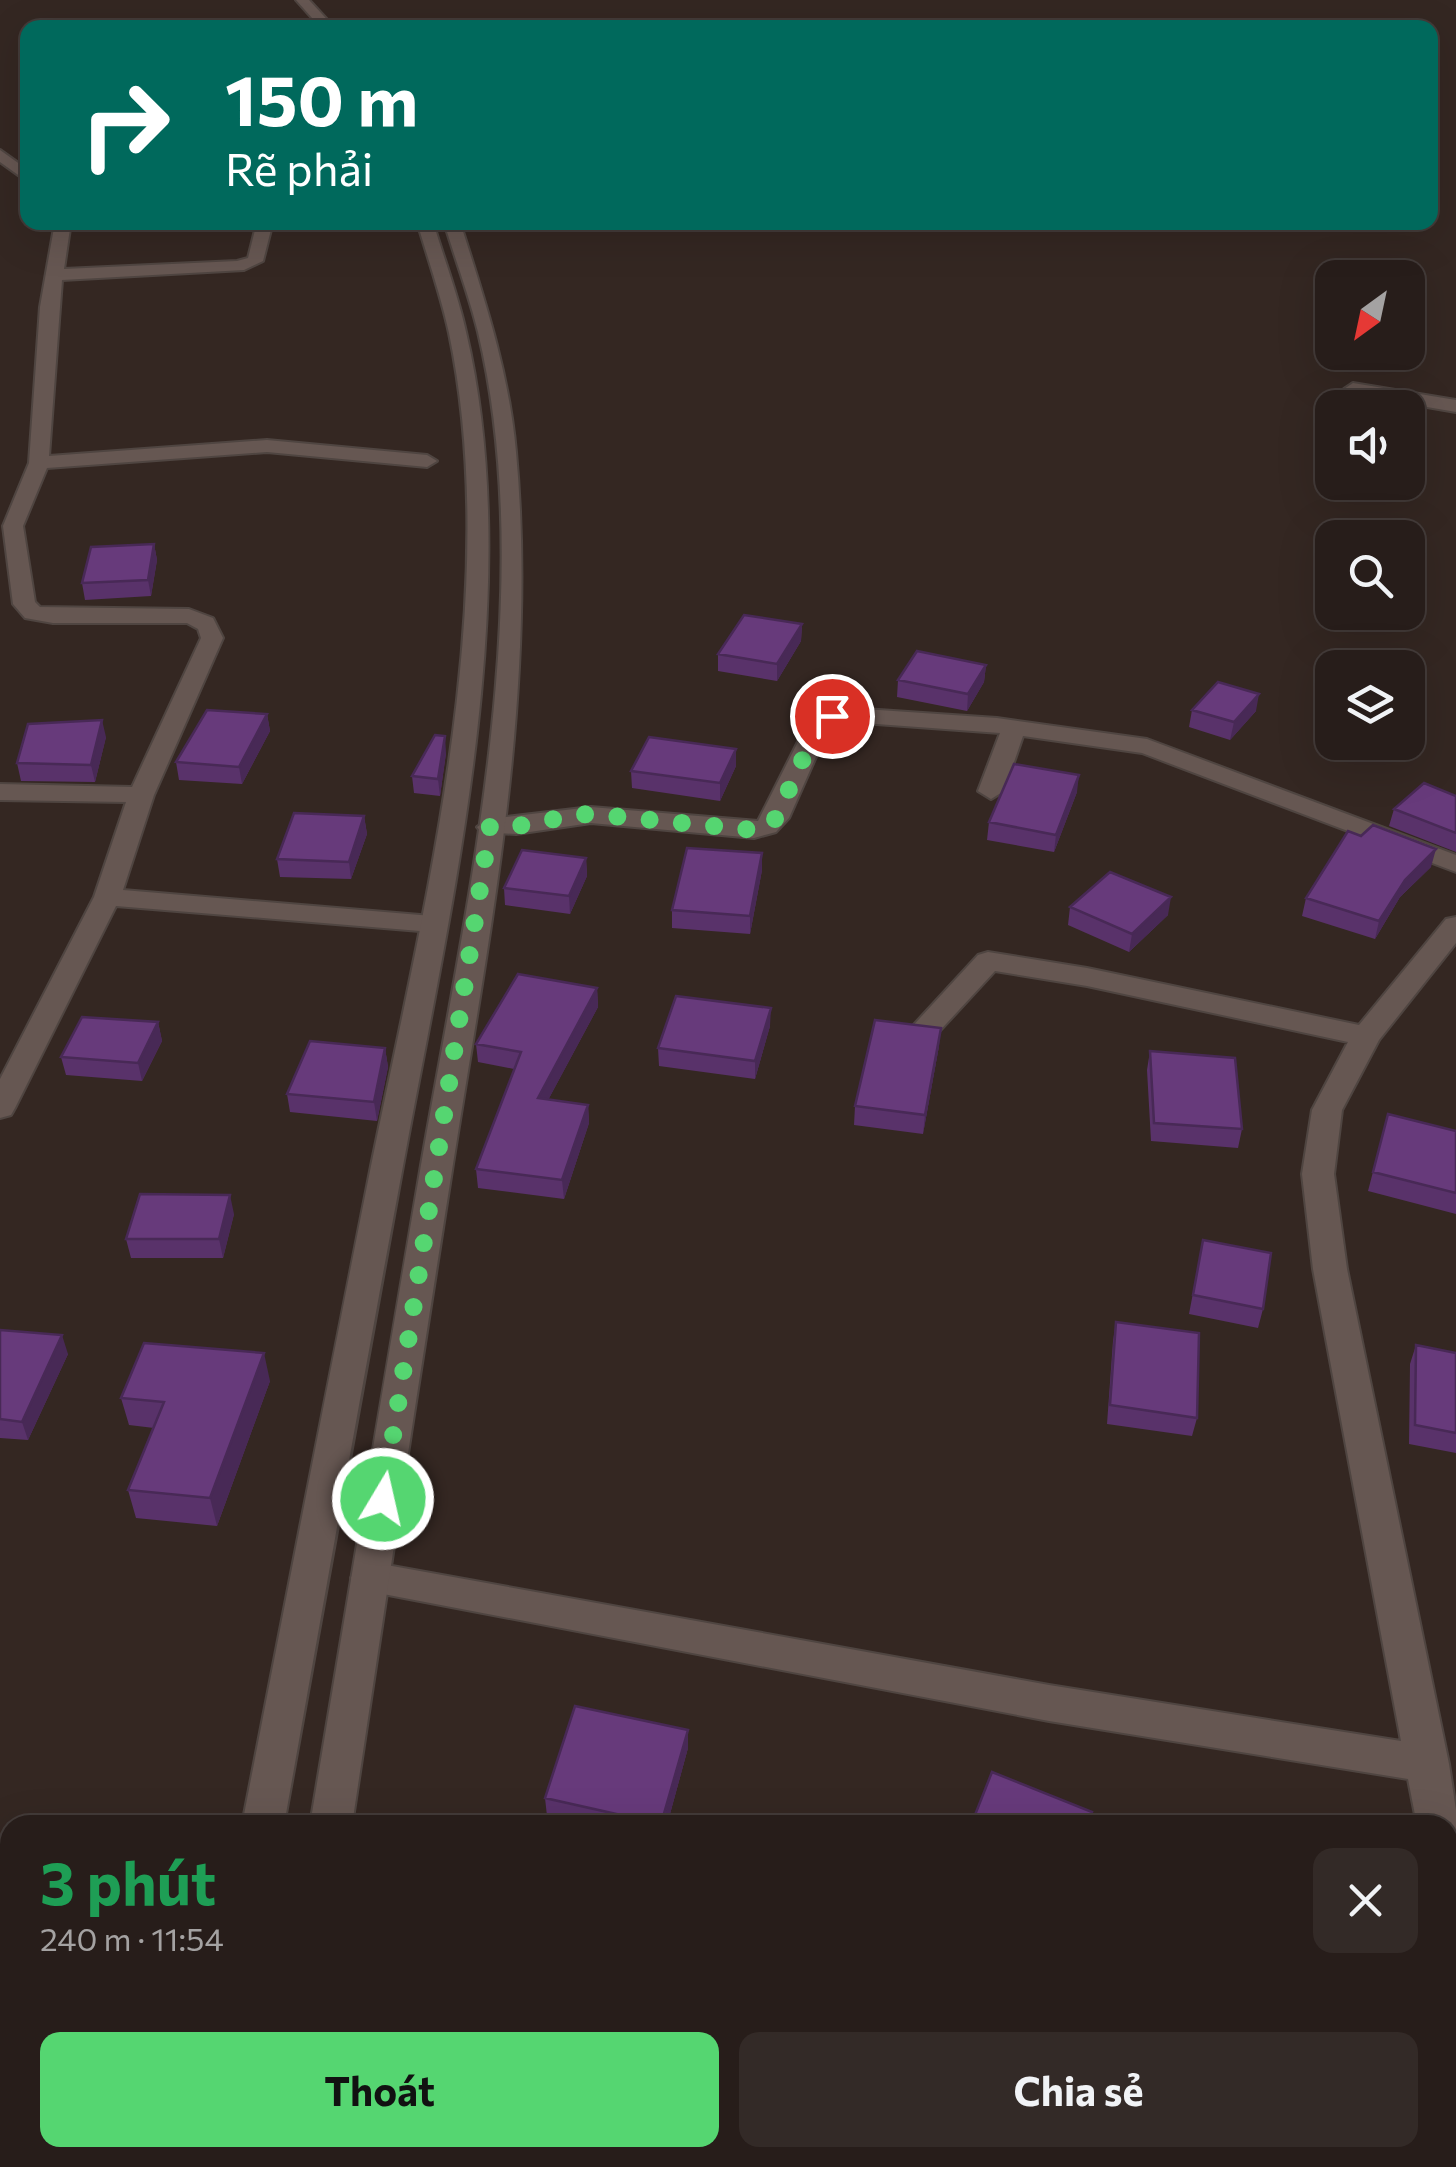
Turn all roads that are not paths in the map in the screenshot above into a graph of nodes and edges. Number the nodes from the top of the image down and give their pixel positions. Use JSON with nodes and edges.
{"nodes":[{"id":1,"x":302,"y":0,"type":"edge"},
{"id":2,"x":286,"y":5,"type":"dead end"},
{"id":3,"x":300,"y":20,"type":"edge"},
{"id":4,"x":321,"y":20,"type":"edge"},
{"id":5,"x":0,"y":154,"type":"edge"},
{"id":6,"x":20,"y":171,"type":"edge"},
{"id":7,"x":62,"y":230,"type":"edge"},
{"id":8,"x":263,"y":230,"type":"edge"},
{"id":9,"x":428,"y":230,"type":"edge"},
{"id":10,"x":455,"y":230,"type":"edge"},
{"id":11,"x":54,"y":275,"type":"junction"},
{"id":12,"x":1354,"y":389,"type":"dead end"},
{"id":13,"x":1456,"y":406,"type":"edge"},
{"id":14,"x":427,"y":462,"type":"dead end"},
{"id":15,"x":39,"y":463,"type":"junction"},
{"id":16,"x":1014,"y":727,"type":"junction"},
{"id":17,"x":992,"y":791,"type":"dead end"},
{"id":18,"x":0,"y":792,"type":"edge"},
{"id":19,"x":142,"y":794,"type":"junction"},
{"id":20,"x":490,"y":826,"type":"junction"},
{"id":21,"x":1456,"y":864,"type":"edge"},
{"id":22,"x":106,"y":897,"type":"junction"},
{"id":23,"x":432,"y":924,"type":"junction"},
{"id":24,"x":1452,"y":936,"type":"edge"},
{"id":25,"x":924,"y":1030,"type":"edge"},
{"id":26,"x":1366,"y":1036,"type":"junction"},
{"id":27,"x":0,"y":1108,"type":"edge"},
{"id":28,"x":370,"y":1578,"type":"junction"},
{"id":29,"x":1428,"y":1764,"type":"junction"},
{"id":30,"x":265,"y":1815,"type":"edge"},
{"id":31,"x":332,"y":1815,"type":"edge"},
{"id":32,"x":1436,"y":1815,"type":"edge"}],
"edges":[{"from":1,"to":4,"type":"street"},
{"from":2,"to":3,"type":"street"},
{"from":5,"to":6,"type":"street"},
{"from":7,"to":11,"type":"street"},
{"from":8,"to":11,"type":"street"},
{"from":9,"to":23,"type":"street"},
{"from":10,"to":20,"type":"street"},
{"from":11,"to":15,"type":"street"},
{"from":12,"to":13,"type":"street"},
{"from":14,"to":15,"type":"street"},
{"from":15,"to":19,"type":"street"},
{"from":16,"to":17,"type":"street"},
{"from":16,"to":20,"type":"street"},
{"from":16,"to":21,"type":"street"},
{"from":18,"to":19,"type":"street"},
{"from":19,"to":22,"type":"street"},
{"from":20,"to":28,"type":"street"},
{"from":22,"to":23,"type":"street"},
{"from":22,"to":27,"type":"street"},
{"from":23,"to":30,"type":"street"},
{"from":24,"to":26,"type":"street"},
{"from":25,"to":26,"type":"street"},
{"from":26,"to":29,"type":"street"},
{"from":28,"to":29,"type":"street"},
{"from":28,"to":31,"type":"street"},
{"from":29,"to":32,"type":"street"}]}
